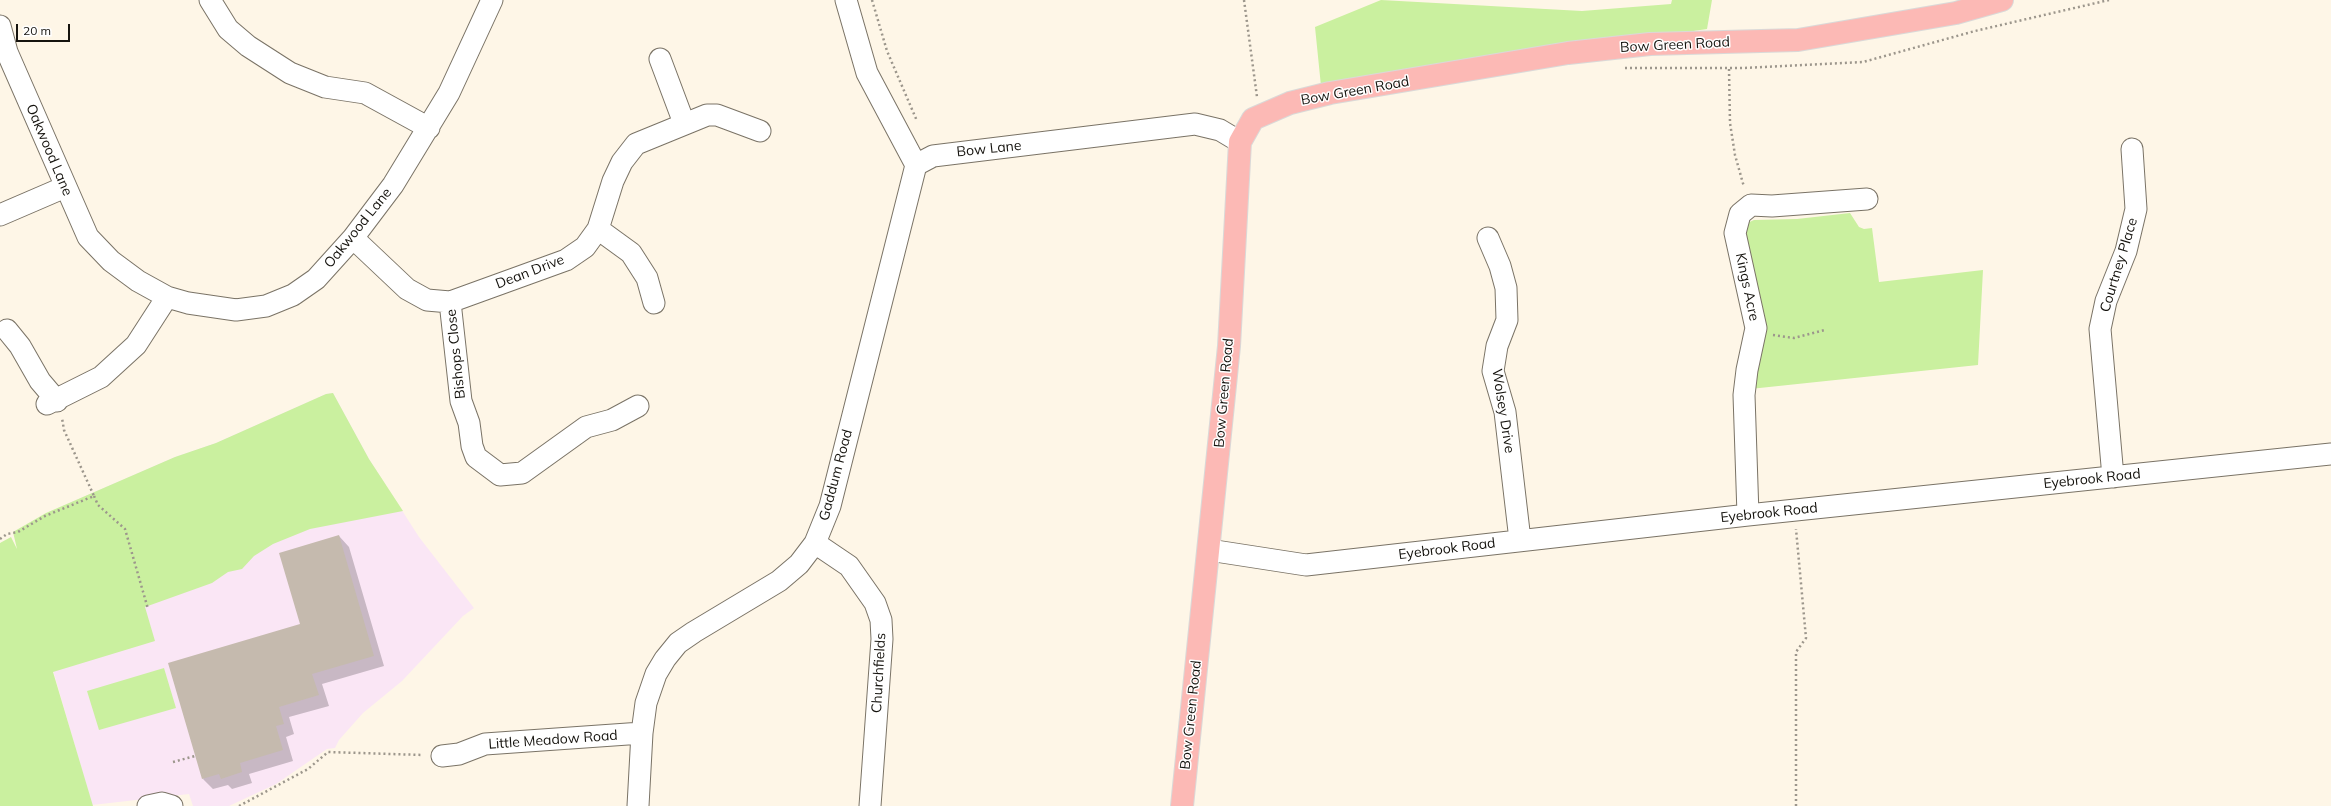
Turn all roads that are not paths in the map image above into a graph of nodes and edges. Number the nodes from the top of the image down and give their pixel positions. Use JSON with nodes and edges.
{"nodes":[{"id":1,"x":210,"y":0,"type":"edge"},
{"id":2,"x":492,"y":0,"type":"edge"},
{"id":3,"x":846,"y":0,"type":"edge"},
{"id":4,"x":2002,"y":0,"type":"edge"},
{"id":5,"x":0,"y":26,"type":"edge"},
{"id":6,"x":660,"y":59,"type":"dead end"},
{"id":7,"x":684,"y":123,"type":"junction"},
{"id":8,"x":429,"y":128,"type":"junction"},
{"id":9,"x":760,"y":131,"type":"dead end"},
{"id":10,"x":1240,"y":142,"type":"junction"},
{"id":11,"x":2132,"y":149,"type":"dead end"},
{"id":12,"x":916,"y":165,"type":"junction"},
{"id":13,"x":65,"y":187,"type":"junction"},
{"id":14,"x":1867,"y":199,"type":"dead end"},
{"id":15,"x":0,"y":215,"type":"edge"},
{"id":16,"x":598,"y":230,"type":"junction"},
{"id":17,"x":354,"y":238,"type":"junction"},
{"id":18,"x":1488,"y":238,"type":"dead end"},
{"id":19,"x":167,"y":297,"type":"junction"},
{"id":20,"x":450,"y":302,"type":"junction"},
{"id":21,"x":654,"y":303,"type":"dead end"},
{"id":22,"x":7,"y":330,"type":"dead end"},
{"id":23,"x":638,"y":406,"type":"dead end"},
{"id":24,"x":2331,"y":454,"type":"edge"},
{"id":25,"x":2114,"y":477,"type":"junction"},
{"id":26,"x":1748,"y":515,"type":"junction"},
{"id":27,"x":1520,"y":540,"type":"junction"},
{"id":28,"x":815,"y":543,"type":"junction"},
{"id":29,"x":1209,"y":550,"type":"junction"},
{"id":30,"x":642,"y":733,"type":"junction"},
{"id":31,"x":442,"y":756,"type":"road end"},
{"id":32,"x":148,"y":806,"type":"edge"},
{"id":33,"x":172,"y":806,"type":"edge"},
{"id":34,"x":638,"y":806,"type":"edge"},
{"id":35,"x":870,"y":806,"type":"edge"},
{"id":36,"x":1182,"y":806,"type":"edge"}],
"edges":[{"from":1,"to":8,"type":"street"},
{"from":2,"to":8,"type":"street","name":"Oakwood Lane"},
{"from":3,"to":12,"type":"street"},
{"from":4,"to":10,"type":"main road","name":"Bow Green Road"},
{"from":5,"to":13,"type":"street","name":"Oakwood Lane"},
{"from":6,"to":7,"type":"street"},
{"from":7,"to":9,"type":"street","name":"Dean Drive"},
{"from":7,"to":16,"type":"street","name":"Dean Drive"},
{"from":8,"to":17,"type":"street","name":"Oakwood Lane"},
{"from":10,"to":12,"type":"street","name":"Bow Lane"},
{"from":10,"to":29,"type":"main road","name":"Bow Green Road"},
{"from":11,"to":25,"type":"street","name":"Courtney Place"},
{"from":12,"to":28,"type":"street","name":"Gaddum Road"},
{"from":13,"to":15,"type":"street"},
{"from":13,"to":19,"type":"street","name":"Oakwood Lane"},
{"from":14,"to":26,"type":"street","name":"Kings Acre"},
{"from":16,"to":20,"type":"street","name":"Dean Drive"},
{"from":16,"to":21,"type":"street"},
{"from":17,"to":19,"type":"street","name":"Oakwood Lane"},
{"from":17,"to":20,"type":"street","name":"Dean Drive"},
{"from":18,"to":27,"type":"street","name":"Wolsey Drive"},
{"from":19,"to":22,"type":"street"},
{"from":20,"to":23,"type":"street","name":"Bishops Close"},
{"from":24,"to":25,"type":"street","name":"Eyebrook Road"},
{"from":25,"to":26,"type":"street","name":"Eyebrook Road"},
{"from":26,"to":27,"type":"street","name":"Eyebrook Road"},
{"from":27,"to":29,"type":"street","name":"Eyebrook Road"},
{"from":28,"to":30,"type":"street","name":"Gaddum Road"},
{"from":28,"to":35,"type":"street","name":"Churchfields"},
{"from":29,"to":36,"type":"main road","name":"Bow Green Road"},
{"from":30,"to":31,"type":"street","name":"Little Meadow Road"},
{"from":30,"to":34,"type":"street","name":"Gaddum Road"},
{"from":32,"to":33,"type":"street"}]}
